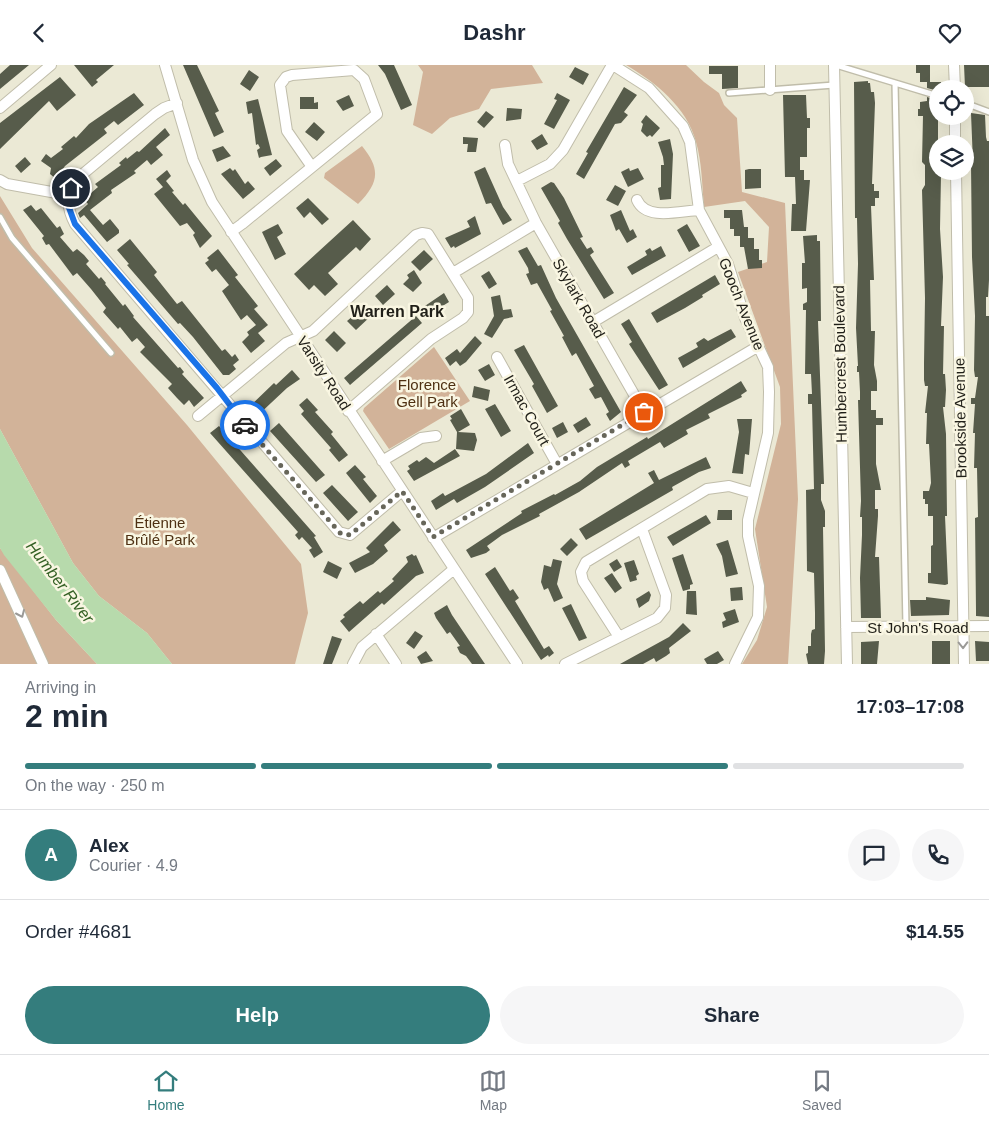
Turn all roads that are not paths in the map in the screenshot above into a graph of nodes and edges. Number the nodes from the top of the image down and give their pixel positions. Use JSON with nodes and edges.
{"nodes":[{"id":1,"x":51,"y":65,"type":"edge"},
{"id":2,"x":164,"y":65,"type":"edge"},
{"id":3,"x":613,"y":65,"type":"edge"},
{"id":4,"x":770,"y":65,"type":"edge"},
{"id":5,"x":835,"y":65,"type":"edge"},
{"id":6,"x":954,"y":65,"type":"edge"},
{"id":7,"x":955,"y":80,"type":"edge"},
{"id":8,"x":896,"y":83,"type":"junction"},
{"id":9,"x":834,"y":85,"type":"junction"},
{"id":10,"x":770,"y":90,"type":"junction"},
{"id":11,"x":729,"y":93,"type":"dead end"},
{"id":12,"x":929,"y":94,"type":"edge"},
{"id":13,"x":177,"y":103,"type":"junction"},
{"id":14,"x":974,"y":106,"type":"edge"},
{"id":15,"x":0,"y":108,"type":"edge"},
{"id":16,"x":989,"y":111,"type":"edge"},
{"id":17,"x":505,"y":145,"type":"dead end"},
{"id":18,"x":312,"y":167,"type":"junction"},
{"id":19,"x":0,"y":180,"type":"edge"},
{"id":20,"x":956,"y":180,"type":"edge"},
{"id":21,"x":517,"y":181,"type":"junction"},
{"id":22,"x":68,"y":195,"type":"junction"},
{"id":23,"x":637,"y":200,"type":"dead end"},
{"id":24,"x":699,"y":210,"type":"junction"},
{"id":25,"x":0,"y":217,"type":"edge"},
{"id":26,"x":536,"y":223,"type":"junction"},
{"id":27,"x":231,"y":232,"type":"junction"},
{"id":28,"x":718,"y":247,"type":"junction"},
{"id":29,"x":453,"y":273,"type":"junction"},
{"id":30,"x":593,"y":322,"type":"junction"},
{"id":31,"x":300,"y":336,"type":"junction"},
{"id":32,"x":758,"y":347,"type":"junction"},
{"id":33,"x":111,"y":353,"type":"dead end"},
{"id":34,"x":498,"y":357,"type":"dead end"},
{"id":35,"x":223,"y":395,"type":"junction"},
{"id":36,"x":348,"y":411,"type":"junction"},
{"id":37,"x":644,"y":412,"type":"junction"},
{"id":38,"x":198,"y":416,"type":"dead end"},
{"id":39,"x":436,"y":436,"type":"dead end"},
{"id":40,"x":382,"y":461,"type":"junction"},
{"id":41,"x":557,"y":464,"type":"junction"},
{"id":42,"x":402,"y":491,"type":"junction"},
{"id":43,"x":753,"y":493,"type":"junction"},
{"id":44,"x":642,"y":529,"type":"junction"},
{"id":45,"x":433,"y":537,"type":"junction"},
{"id":46,"x":454,"y":569,"type":"junction"},
{"id":47,"x":0,"y":570,"type":"edge"},
{"id":48,"x":989,"y":626,"type":"edge"},
{"id":49,"x":846,"y":627,"type":"junction"},
{"id":50,"x":906,"y":627,"type":"junction"},
{"id":51,"x":963,"y":627,"type":"junction"},
{"id":52,"x":376,"y":634,"type":"junction"},
{"id":53,"x":619,"y":637,"type":"junction"},
{"id":54,"x":43,"y":664,"type":"edge"},
{"id":55,"x":353,"y":664,"type":"edge"},
{"id":56,"x":396,"y":664,"type":"edge"},
{"id":57,"x":517,"y":664,"type":"edge"},
{"id":58,"x":565,"y":664,"type":"edge"},
{"id":59,"x":735,"y":664,"type":"edge"},
{"id":60,"x":847,"y":664,"type":"edge"},
{"id":61,"x":964,"y":664,"type":"edge"}],
"edges":[{"from":1,"to":15,"type":"street"},
{"from":2,"to":13,"type":"street","name":"Varsity Road"},
{"from":3,"to":21,"type":"street"},
{"from":3,"to":24,"type":"street","name":"Gooch Avenue"},
{"from":4,"to":10,"type":"street"},
{"from":5,"to":8,"type":"lane"},
{"from":5,"to":9,"type":"street","name":"Humbercrest Boulevard"},
{"from":6,"to":7,"type":"street"},
{"from":8,"to":12,"type":"lane"},
{"from":8,"to":50,"type":"lane"},
{"from":9,"to":10,"type":"lane"},
{"from":9,"to":49,"type":"street","name":"Humbercrest Boulevard"},
{"from":10,"to":11,"type":"lane"},
{"from":13,"to":22,"type":"street"},
{"from":13,"to":27,"type":"street","name":"Varsity Road"},
{"from":14,"to":16,"type":"lane"},
{"from":17,"to":21,"type":"street","name":"Skylark Road"},
{"from":18,"to":18,"type":"street"},
{"from":18,"to":27,"type":"street"},
{"from":19,"to":22,"type":"street"},
{"from":20,"to":51,"type":"street","name":"Brookside Avenue"},
{"from":21,"to":26,"type":"street","name":"Skylark Road"},
{"from":22,"to":35,"type":"street"},
{"from":23,"to":24,"type":"street"},
{"from":24,"to":28,"type":"street","name":"Gooch Avenue"},
{"from":25,"to":33,"type":"lane"},
{"from":26,"to":29,"type":"street"},
{"from":26,"to":30,"type":"street","name":"Skylark Road"},
{"from":27,"to":31,"type":"street","name":"Varsity Road"},
{"from":28,"to":30,"type":"street"},
{"from":28,"to":32,"type":"street","name":"Gooch Avenue"},
{"from":29,"to":31,"type":"street"},
{"from":29,"to":36,"type":"street"},
{"from":30,"to":37,"type":"street","name":"Skylark Road"},
{"from":31,"to":35,"type":"street"},
{"from":31,"to":36,"type":"street","name":"Varsity Road"},
{"from":32,"to":37,"type":"street"},
{"from":32,"to":43,"type":"street","name":"Gooch Avenue"},
{"from":34,"to":41,"type":"street","name":"Irmac Court"},
{"from":35,"to":38,"type":"street"},
{"from":35,"to":42,"type":"street"},
{"from":36,"to":40,"type":"street","name":"Varsity Road"},
{"from":37,"to":41,"type":"street"},
{"from":39,"to":40,"type":"street"},
{"from":40,"to":42,"type":"street","name":"Varsity Road"},
{"from":41,"to":45,"type":"street"},
{"from":42,"to":45,"type":"street","name":"Varsity Road"},
{"from":43,"to":44,"type":"street"},
{"from":43,"to":59,"type":"street","name":"Gooch Avenue"},
{"from":44,"to":53,"type":"street"},
{"from":44,"to":53,"type":"street"},
{"from":45,"to":46,"type":"street","name":"Varsity Road"},
{"from":46,"to":52,"type":"street"},
{"from":46,"to":57,"type":"street","name":"Varsity Road"},
{"from":47,"to":54,"type":"street","one_way":true},
{"from":48,"to":51,"type":"street","name":"St John's Road"},
{"from":49,"to":50,"type":"street","name":"St John's Road"},
{"from":49,"to":60,"type":"street","name":"Humbercrest Boulevard"},
{"from":50,"to":51,"type":"street","name":"St John's Road"},
{"from":51,"to":61,"type":"street","name":"Brookside Avenue","one_way":true},
{"from":52,"to":55,"type":"street"},
{"from":52,"to":56,"type":"street"},
{"from":53,"to":58,"type":"street"}]}
